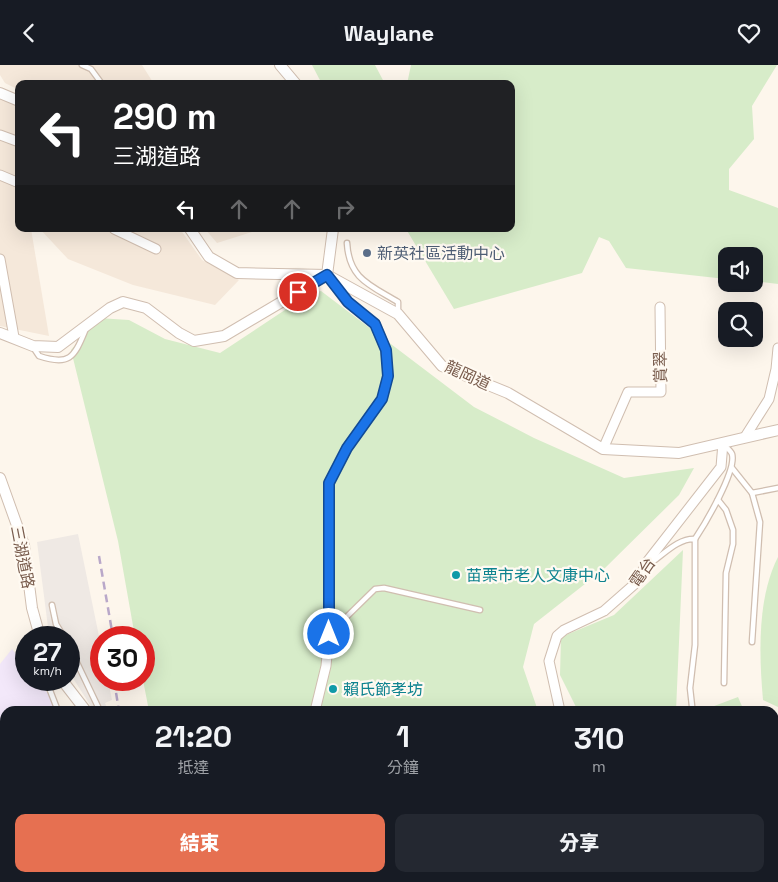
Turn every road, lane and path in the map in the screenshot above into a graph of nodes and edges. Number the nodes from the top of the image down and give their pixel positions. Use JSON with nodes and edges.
{"nodes":[{"id":1,"x":82,"y":65,"type":"edge"},
{"id":2,"x":280,"y":65,"type":"edge"},
{"id":3,"x":99,"y":80,"type":"edge"},
{"id":4,"x":293,"y":80,"type":"edge"},
{"id":5,"x":0,"y":93,"type":"edge"},
{"id":6,"x":15,"y":99,"type":"edge"},
{"id":7,"x":0,"y":135,"type":"edge"},
{"id":8,"x":15,"y":141,"type":"edge"},
{"id":9,"x":0,"y":175,"type":"edge"},
{"id":10,"x":15,"y":181,"type":"edge"},
{"id":11,"x":120,"y":232,"type":"edge"},
{"id":12,"x":192,"y":232,"type":"edge"},
{"id":13,"x":333,"y":232,"type":"edge"},
{"id":14,"x":347,"y":243,"type":"dead end"},
{"id":15,"x":156,"y":249,"type":"dead end"},
{"id":16,"x":0,"y":259,"type":"edge"},
{"id":17,"x":327,"y":275,"type":"junction"},
{"id":18,"x":660,"y":307,"type":"dead end"},
{"id":19,"x":398,"y":314,"type":"junction"},
{"id":20,"x":86,"y":327,"type":"junction"},
{"id":21,"x":0,"y":333,"type":"edge"},
{"id":22,"x":14,"y":337,"type":"junction"},
{"id":23,"x":32,"y":346,"type":"junction"},
{"id":24,"x":778,"y":348,"type":"edge"},
{"id":25,"x":776,"y":375,"type":"edge"},
{"id":26,"x":778,"y":430,"type":"edge"},
{"id":27,"x":745,"y":437,"type":"junction"},
{"id":28,"x":723,"y":443,"type":"junction"},
{"id":29,"x":603,"y":449,"type":"junction"},
{"id":30,"x":732,"y":468,"type":"junction"},
{"id":31,"x":0,"y":478,"type":"edge"},
{"id":32,"x":778,"y":488,"type":"edge"},
{"id":33,"x":752,"y":493,"type":"junction"},
{"id":34,"x":718,"y":500,"type":"junction"},
{"id":35,"x":696,"y":539,"type":"junction"},
{"id":36,"x":647,"y":562,"type":"junction"},
{"id":37,"x":52,"y":605,"type":"dead end"},
{"id":38,"x":480,"y":610,"type":"dead end"},
{"id":39,"x":37,"y":626,"type":"edge"},
{"id":40,"x":57,"y":626,"type":"edge"},
{"id":41,"x":329,"y":634,"type":"junction"},
{"id":42,"x":752,"y":642,"type":"dead end"},
{"id":43,"x":80,"y":669,"type":"edge"},
{"id":44,"x":724,"y":683,"type":"dead end"},
{"id":45,"x":50,"y":691,"type":"edge"},
{"id":46,"x":71,"y":691,"type":"edge"},
{"id":47,"x":56,"y":706,"type":"edge"},
{"id":48,"x":82,"y":706,"type":"edge"},
{"id":49,"x":98,"y":706,"type":"edge"},
{"id":50,"x":316,"y":706,"type":"edge"},
{"id":51,"x":559,"y":706,"type":"edge"},
{"id":52,"x":692,"y":706,"type":"dead end"}],
"edges":[{"from":1,"to":3,"type":"lane"},
{"from":2,"to":4,"type":"street"},
{"from":5,"to":6,"type":"street"},
{"from":7,"to":8,"type":"street"},
{"from":9,"to":10,"type":"street"},
{"from":11,"to":15,"type":"street"},
{"from":12,"to":17,"type":"street","name":"龍岡道"},
{"from":13,"to":17,"type":"street"},
{"from":14,"to":19,"type":"lane"},
{"from":16,"to":22,"type":"street"},
{"from":17,"to":19,"type":"street","name":"龍岡道"},
{"from":17,"to":20,"type":"street"},
{"from":17,"to":41,"type":"street"},
{"from":18,"to":29,"type":"street","name":"賞翠"},
{"from":19,"to":29,"type":"street","name":"龍岡道"},
{"from":20,"to":23,"type":"street"},
{"from":20,"to":23,"type":"lane"},
{"from":21,"to":22,"type":"street"},
{"from":22,"to":23,"type":"street"},
{"from":24,"to":25,"type":"street"},
{"from":25,"to":27,"type":"street"},
{"from":26,"to":27,"type":"street","name":"龍岡道"},
{"from":27,"to":28,"type":"street","name":"龍岡道"},
{"from":28,"to":29,"type":"street","name":"龍岡道"},
{"from":28,"to":30,"type":"lane"},
{"from":28,"to":36,"type":"street","name":"電台"},
{"from":30,"to":33,"type":"lane"},
{"from":30,"to":34,"type":"lane"},
{"from":31,"to":39,"type":"street","name":"三湖道路"},
{"from":32,"to":33,"type":"lane"},
{"from":33,"to":42,"type":"lane"},
{"from":34,"to":35,"type":"lane"},
{"from":34,"to":44,"type":"lane"},
{"from":35,"to":36,"type":"lane"},
{"from":35,"to":52,"type":"lane"},
{"from":36,"to":51,"type":"street","name":"電台"},
{"from":37,"to":40,"type":"lane"},
{"from":38,"to":41,"type":"lane"},
{"from":41,"to":50,"type":"street"},
{"from":43,"to":49,"type":"lane"},
{"from":45,"to":47,"type":"lane"},
{"from":46,"to":48,"type":"street"}]}
